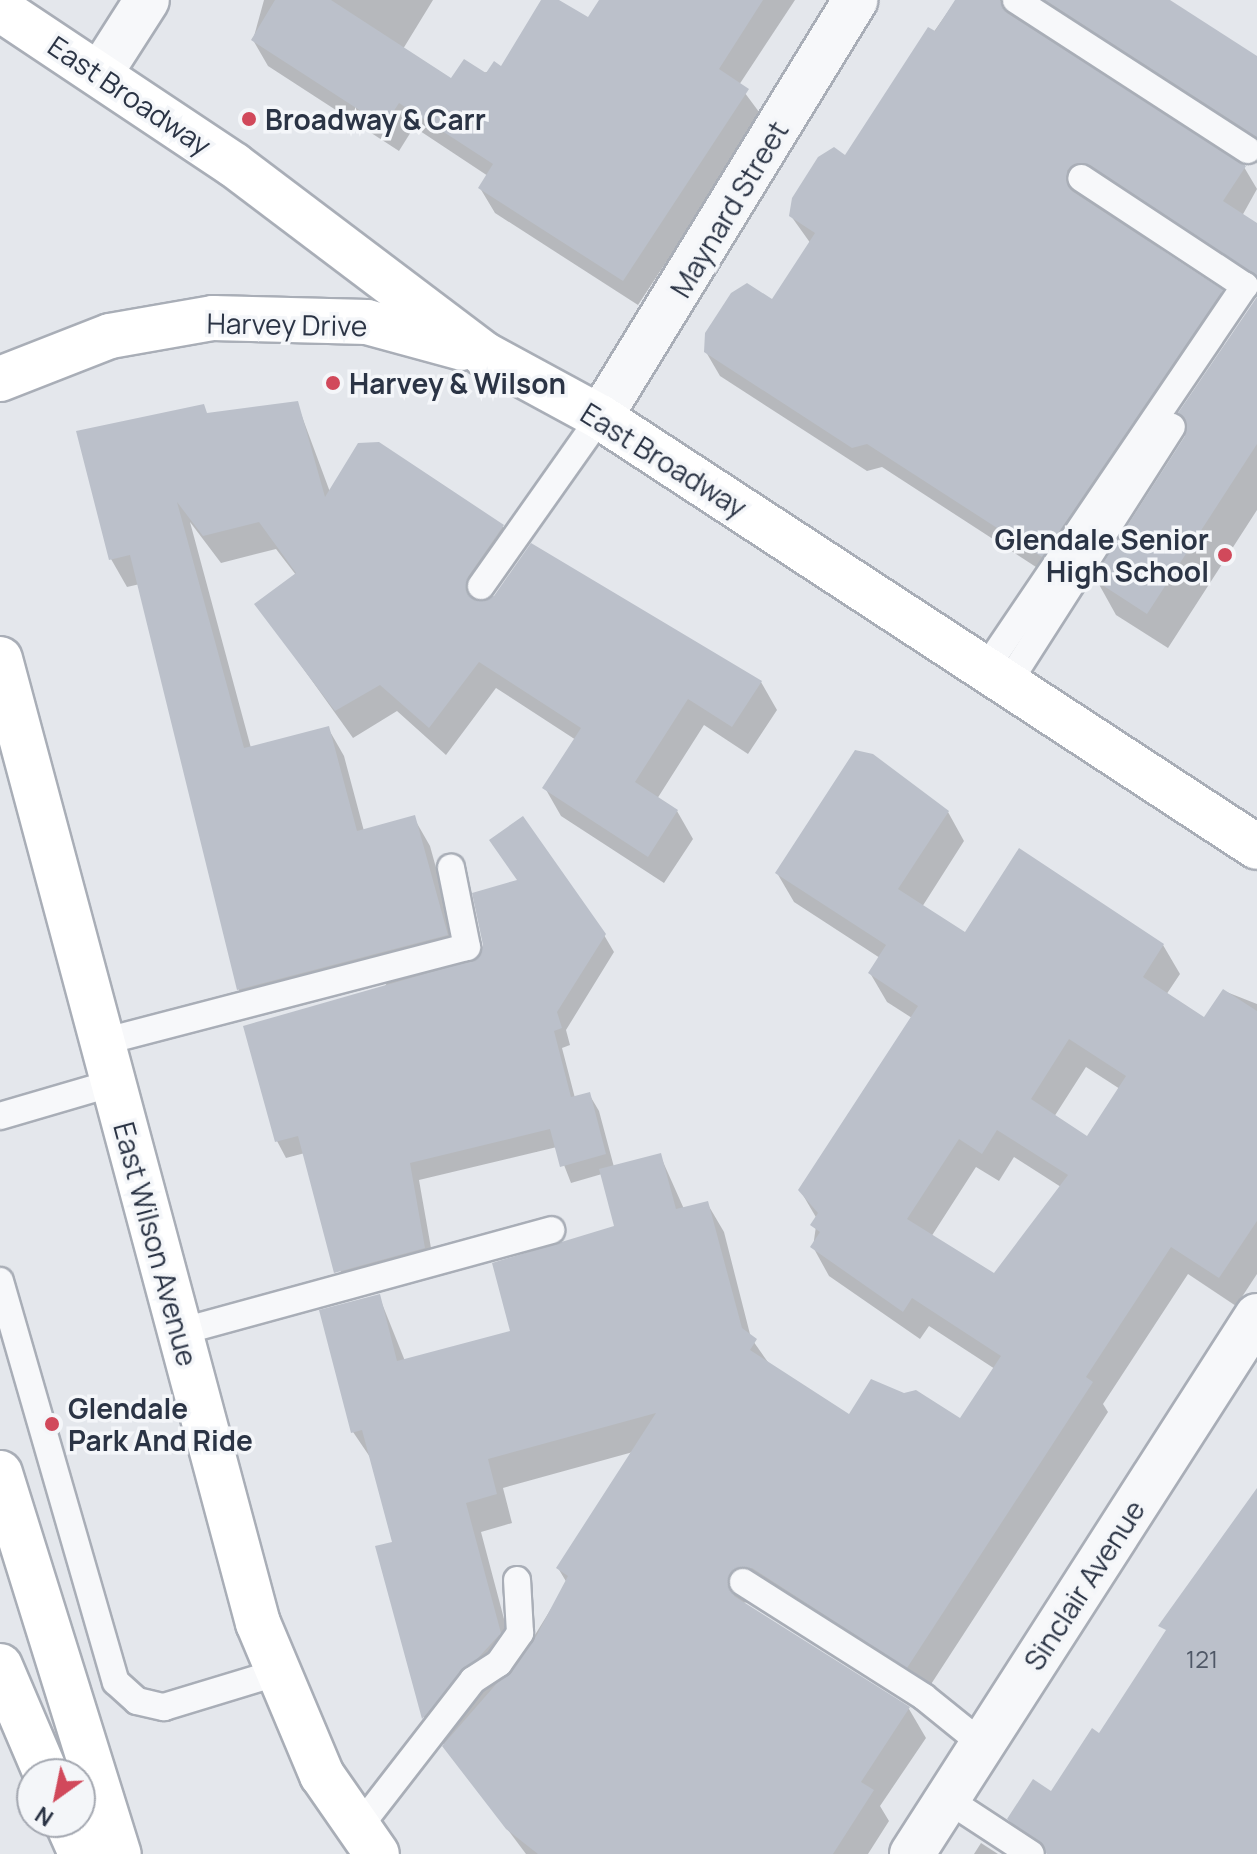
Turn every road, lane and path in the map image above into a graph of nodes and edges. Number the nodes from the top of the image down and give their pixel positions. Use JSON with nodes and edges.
{"nodes":[{"id":1,"x":147,"y":0,"type":"edge"},
{"id":2,"x":856,"y":0,"type":"edge"},
{"id":3,"x":1016,"y":0,"type":"edge"},
{"id":4,"x":0,"y":9,"type":"edge"},
{"id":5,"x":101,"y":72,"type":"junction"},
{"id":6,"x":1248,"y":150,"type":"dead end"},
{"id":7,"x":1081,"y":178,"type":"dead end"},
{"id":8,"x":1243,"y":316,"type":"dead end"},
{"id":9,"x":484,"y":354,"type":"junction"},
{"id":10,"x":0,"y":379,"type":"edge"},
{"id":11,"x":600,"y":417,"type":"junction"},
{"id":12,"x":481,"y":586,"type":"dead end"},
{"id":13,"x":0,"y":659,"type":"edge"},
{"id":14,"x":997,"y":676,"type":"junction"},
{"id":15,"x":1257,"y":847,"type":"edge"},
{"id":16,"x":451,"y":868,"type":"dead end"},
{"id":17,"x":107,"y":1062,"type":"junction"},
{"id":18,"x":0,"y":1116,"type":"edge"},
{"id":19,"x":551,"y":1230,"type":"dead end"},
{"id":20,"x":0,"y":1281,"type":"edge"},
{"id":21,"x":1257,"y":1316,"type":"edge"},
{"id":22,"x":179,"y":1332,"type":"junction"},
{"id":23,"x":0,"y":1473,"type":"edge"},
{"id":24,"x":517,"y":1580,"type":"dead end"},
{"id":25,"x":743,"y":1582,"type":"dead end"},
{"id":26,"x":0,"y":1666,"type":"edge"},
{"id":27,"x":279,"y":1672,"type":"junction"},
{"id":28,"x":982,"y":1744,"type":"junction"},
{"id":29,"x":39,"y":1758,"type":"edge"},
{"id":30,"x":947,"y":1799,"type":"junction"},
{"id":31,"x":368,"y":1841,"type":"edge"},
{"id":32,"x":119,"y":1854,"type":"edge"},
{"id":33,"x":912,"y":1854,"type":"edge"},
{"id":34,"x":1031,"y":1854,"type":"edge"}],
"edges":[{"from":1,"to":5,"type":"street"},
{"from":2,"to":11,"type":"street","name":"Maynard Street"},
{"from":3,"to":6,"type":"lane"},
{"from":4,"to":5,"type":"main road","name":"East Broadway"},
{"from":5,"to":9,"type":"main road","name":"East Broadway"},
{"from":7,"to":14,"type":"lane"},
{"from":8,"to":14,"type":"lane"},
{"from":9,"to":10,"type":"main road","name":"Harvey Drive"},
{"from":9,"to":11,"type":"main road","name":"East Broadway"},
{"from":11,"to":12,"type":"lane"},
{"from":11,"to":14,"type":"main road","name":"East Broadway"},
{"from":13,"to":17,"type":"main road","name":"East Wilson Avenue"},
{"from":14,"to":15,"type":"main road","name":"East Broadway"},
{"from":16,"to":17,"type":"lane"},
{"from":17,"to":18,"type":"lane"},
{"from":17,"to":22,"type":"main road","name":"East Wilson Avenue"},
{"from":19,"to":22,"type":"lane"},
{"from":20,"to":27,"type":"lane"},
{"from":21,"to":28,"type":"street","name":"Sinclair Avenue"},
{"from":22,"to":27,"type":"main road","name":"East Wilson Avenue"},
{"from":23,"to":32,"type":"main road"},
{"from":24,"to":31,"type":"lane"},
{"from":25,"to":28,"type":"lane"},
{"from":26,"to":29,"type":"main road"},
{"from":27,"to":31,"type":"main road","name":"East Wilson Avenue"},
{"from":28,"to":30,"type":"street","name":"Sinclair Avenue"},
{"from":30,"to":33,"type":"street","name":"Sinclair Avenue"},
{"from":30,"to":34,"type":"lane"}]}
